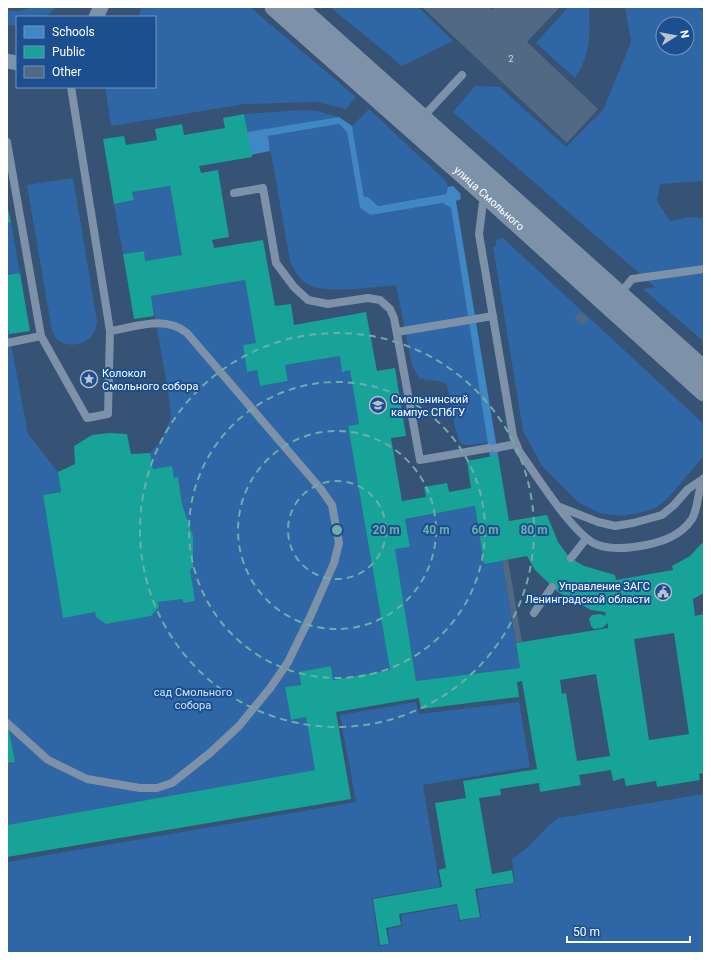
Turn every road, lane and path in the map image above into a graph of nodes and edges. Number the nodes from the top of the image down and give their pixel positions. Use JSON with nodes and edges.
{"nodes":[{"id":1,"x":101,"y":7,"type":"edge"},
{"id":2,"x":274,"y":7,"type":"edge"},
{"id":3,"x":298,"y":7,"type":"edge"},
{"id":4,"x":96,"y":16,"type":"edge"},
{"id":5,"x":462,"y":75,"type":"dead end"},
{"id":6,"x":71,"y":88,"type":"edge"},
{"id":7,"x":422,"y":118,"type":"junction"},
{"id":8,"x":7,"y":142,"type":"edge"},
{"id":9,"x":234,"y":193,"type":"dead end"},
{"id":10,"x":485,"y":194,"type":"junction"},
{"id":11,"x":704,"y":269,"type":"edge"},
{"id":12,"x":614,"y":300,"type":"junction"},
{"id":13,"x":493,"y":316,"type":"junction"},
{"id":14,"x":110,"y":331,"type":"junction"},
{"id":15,"x":397,"y":332,"type":"junction"},
{"id":16,"x":41,"y":336,"type":"junction"},
{"id":17,"x":7,"y":343,"type":"edge"},
{"id":18,"x":704,"y":370,"type":"edge"},
{"id":19,"x":704,"y":392,"type":"edge"},
{"id":20,"x":516,"y":444,"type":"junction"},
{"id":21,"x":703,"y":479,"type":"edge"},
{"id":22,"x":559,"y":506,"type":"junction"},
{"id":23,"x":586,"y":538,"type":"junction"},
{"id":24,"x":571,"y":558,"type":"dead end"},
{"id":25,"x":552,"y":587,"type":"dead end"},
{"id":26,"x":534,"y":613,"type":"dead end"},
{"id":27,"x":7,"y":724,"type":"edge"}],
"edges":[{"from":1,"to":4,"type":"street"},
{"from":2,"to":10,"type":"street","name":"улица Смольного"},
{"from":3,"to":7,"type":"street","name":"улица Смольного"},
{"from":5,"to":7,"type":"lane"},
{"from":6,"to":14,"type":"lane"},
{"from":7,"to":12,"type":"street","name":"улица Смольного"},
{"from":8,"to":16,"type":"lane"},
{"from":9,"to":15,"type":"lane"},
{"from":10,"to":12,"type":"street","name":"улица Смольного"},
{"from":10,"to":13,"type":"lane"},
{"from":11,"to":12,"type":"lane"},
{"from":12,"to":18,"type":"street","name":"улица Смольного"},
{"from":12,"to":19,"type":"street","name":"улица Смольного"},
{"from":13,"to":15,"type":"lane"},
{"from":13,"to":20,"type":"lane"},
{"from":14,"to":16,"type":"lane"},
{"from":14,"to":27,"type":"lane"},
{"from":15,"to":20,"type":"lane"},
{"from":16,"to":17,"type":"lane"},
{"from":20,"to":22,"type":"lane"},
{"from":21,"to":22,"type":"lane"},
{"from":21,"to":23,"type":"lane"},
{"from":22,"to":23,"type":"lane"},
{"from":23,"to":24,"type":"lane"},
{"from":25,"to":26,"type":"lane"}]}
